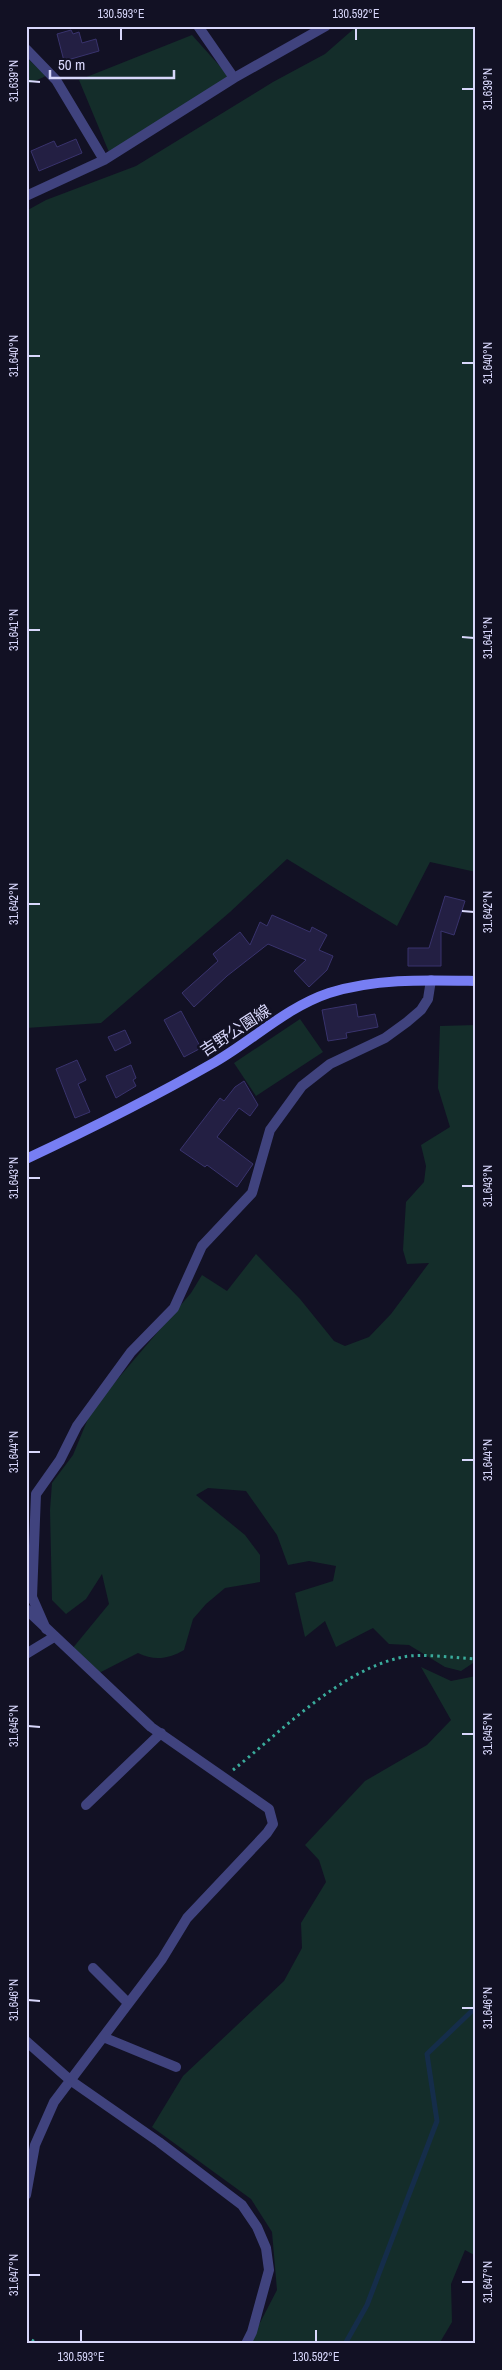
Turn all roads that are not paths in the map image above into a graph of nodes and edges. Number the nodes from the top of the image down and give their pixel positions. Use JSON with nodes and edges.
{"nodes":[{"id":1,"x":198,"y":26,"type":"edge"},
{"id":2,"x":326,"y":26,"type":"edge"},
{"id":3,"x":26,"y":49,"type":"edge"},
{"id":4,"x":234,"y":78,"type":"junction"},
{"id":5,"x":104,"y":160,"type":"junction"},
{"id":6,"x":26,"y":196,"type":"edge"},
{"id":7,"x":431,"y":980,"type":"junction"},
{"id":8,"x":476,"y":981,"type":"edge"},
{"id":9,"x":26,"y":1159,"type":"edge"},
{"id":10,"x":26,"y":1609,"type":"edge"},
{"id":11,"x":46,"y":1629,"type":"junction"},
{"id":12,"x":54,"y":1637,"type":"junction"},
{"id":13,"x":26,"y":1654,"type":"edge"},
{"id":14,"x":161,"y":1733,"type":"junction"},
{"id":15,"x":86,"y":1805,"type":"dead end"},
{"id":16,"x":93,"y":1968,"type":"dead end"},
{"id":17,"x":128,"y":2003,"type":"junction"},
{"id":18,"x":103,"y":2037,"type":"junction"},
{"id":19,"x":26,"y":2041,"type":"edge"},
{"id":20,"x":176,"y":2067,"type":"dead end"},
{"id":21,"x":70,"y":2080,"type":"junction"},
{"id":22,"x":29,"y":2161,"type":"edge"},
{"id":23,"x":26,"y":2195,"type":"edge"},
{"id":24,"x":246,"y":2344,"type":"edge"}],
"edges":[{"from":1,"to":4,"type":"street"},
{"from":2,"to":4,"type":"street"},
{"from":3,"to":5,"type":"street"},
{"from":4,"to":5,"type":"street"},
{"from":5,"to":6,"type":"street"},
{"from":7,"to":8,"type":"main road","name":"吉野公園線"},
{"from":7,"to":9,"type":"main road","name":"吉野公園線"},
{"from":7,"to":11,"type":"street"},
{"from":10,"to":11,"type":"street"},
{"from":11,"to":12,"type":"street"},
{"from":12,"to":13,"type":"street"},
{"from":12,"to":14,"type":"street"},
{"from":14,"to":15,"type":"street"},
{"from":14,"to":17,"type":"street"},
{"from":16,"to":17,"type":"street"},
{"from":17,"to":18,"type":"street"},
{"from":18,"to":20,"type":"street"},
{"from":18,"to":21,"type":"street"},
{"from":19,"to":21,"type":"street"},
{"from":21,"to":22,"type":"street"},
{"from":21,"to":24,"type":"street"},
{"from":22,"to":23,"type":"street"}]}
